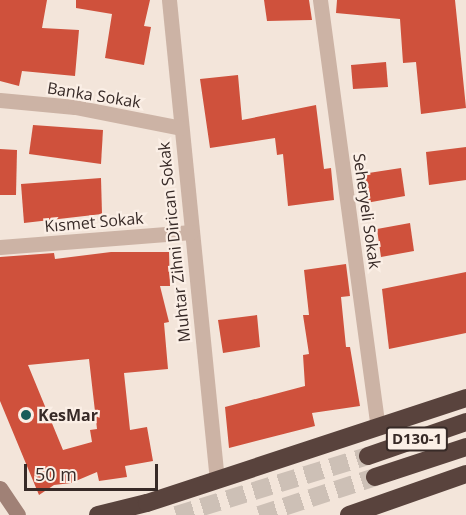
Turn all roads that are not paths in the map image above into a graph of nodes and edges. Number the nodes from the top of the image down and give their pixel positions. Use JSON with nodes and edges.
{"nodes":[{"id":1,"x":169,"y":0,"type":"edge"},
{"id":2,"x":320,"y":0,"type":"edge"},
{"id":3,"x":0,"y":100,"type":"edge"},
{"id":4,"x":181,"y":128,"type":"junction"},
{"id":5,"x":190,"y":232,"type":"junction"},
{"id":6,"x":0,"y":247,"type":"edge"},
{"id":7,"x":466,"y":398,"type":"edge"},
{"id":8,"x":466,"y":422,"type":"edge"},
{"id":9,"x":378,"y":427,"type":"junction"},
{"id":10,"x":466,"y":447,"type":"edge"},
{"id":11,"x":368,"y":456,"type":"tunnel mouth"},
{"id":12,"x":466,"y":474,"type":"edge"},
{"id":13,"x":375,"y":477,"type":"tunnel mouth"},
{"id":14,"x":217,"y":480,"type":"junction"},
{"id":15,"x":0,"y":488,"type":"edge"},
{"id":16,"x":108,"y":514,"type":"edge"},
{"id":17,"x":18,"y":515,"type":"edge"},
{"id":18,"x":349,"y":515,"type":"edge"}],
"edges":[{"from":1,"to":4,"type":"street","name":"Muhtar Zihni Dirican Sokak"},
{"from":2,"to":9,"type":"street","name":"Seheryeli Sokak"},
{"from":3,"to":4,"type":"street","name":"Banka Sokak"},
{"from":4,"to":5,"type":"street","name":"Muhtar Zihni Dirican Sokak"},
{"from":5,"to":6,"type":"street","name":"Kısmet Sokak"},
{"from":5,"to":14,"type":"street","name":"Muhtar Zihni Dirican Sokak"},
{"from":7,"to":9,"type":"highway"},
{"from":8,"to":11,"type":"highway","number":"D130-1"},
{"from":9,"to":14,"type":"highway"},
{"from":10,"to":13,"type":"highway","number":"D130-1"},
{"from":12,"to":18,"type":"highway"},
{"from":14,"to":16,"type":"highway"},
{"from":15,"to":17,"type":"street"}]}
